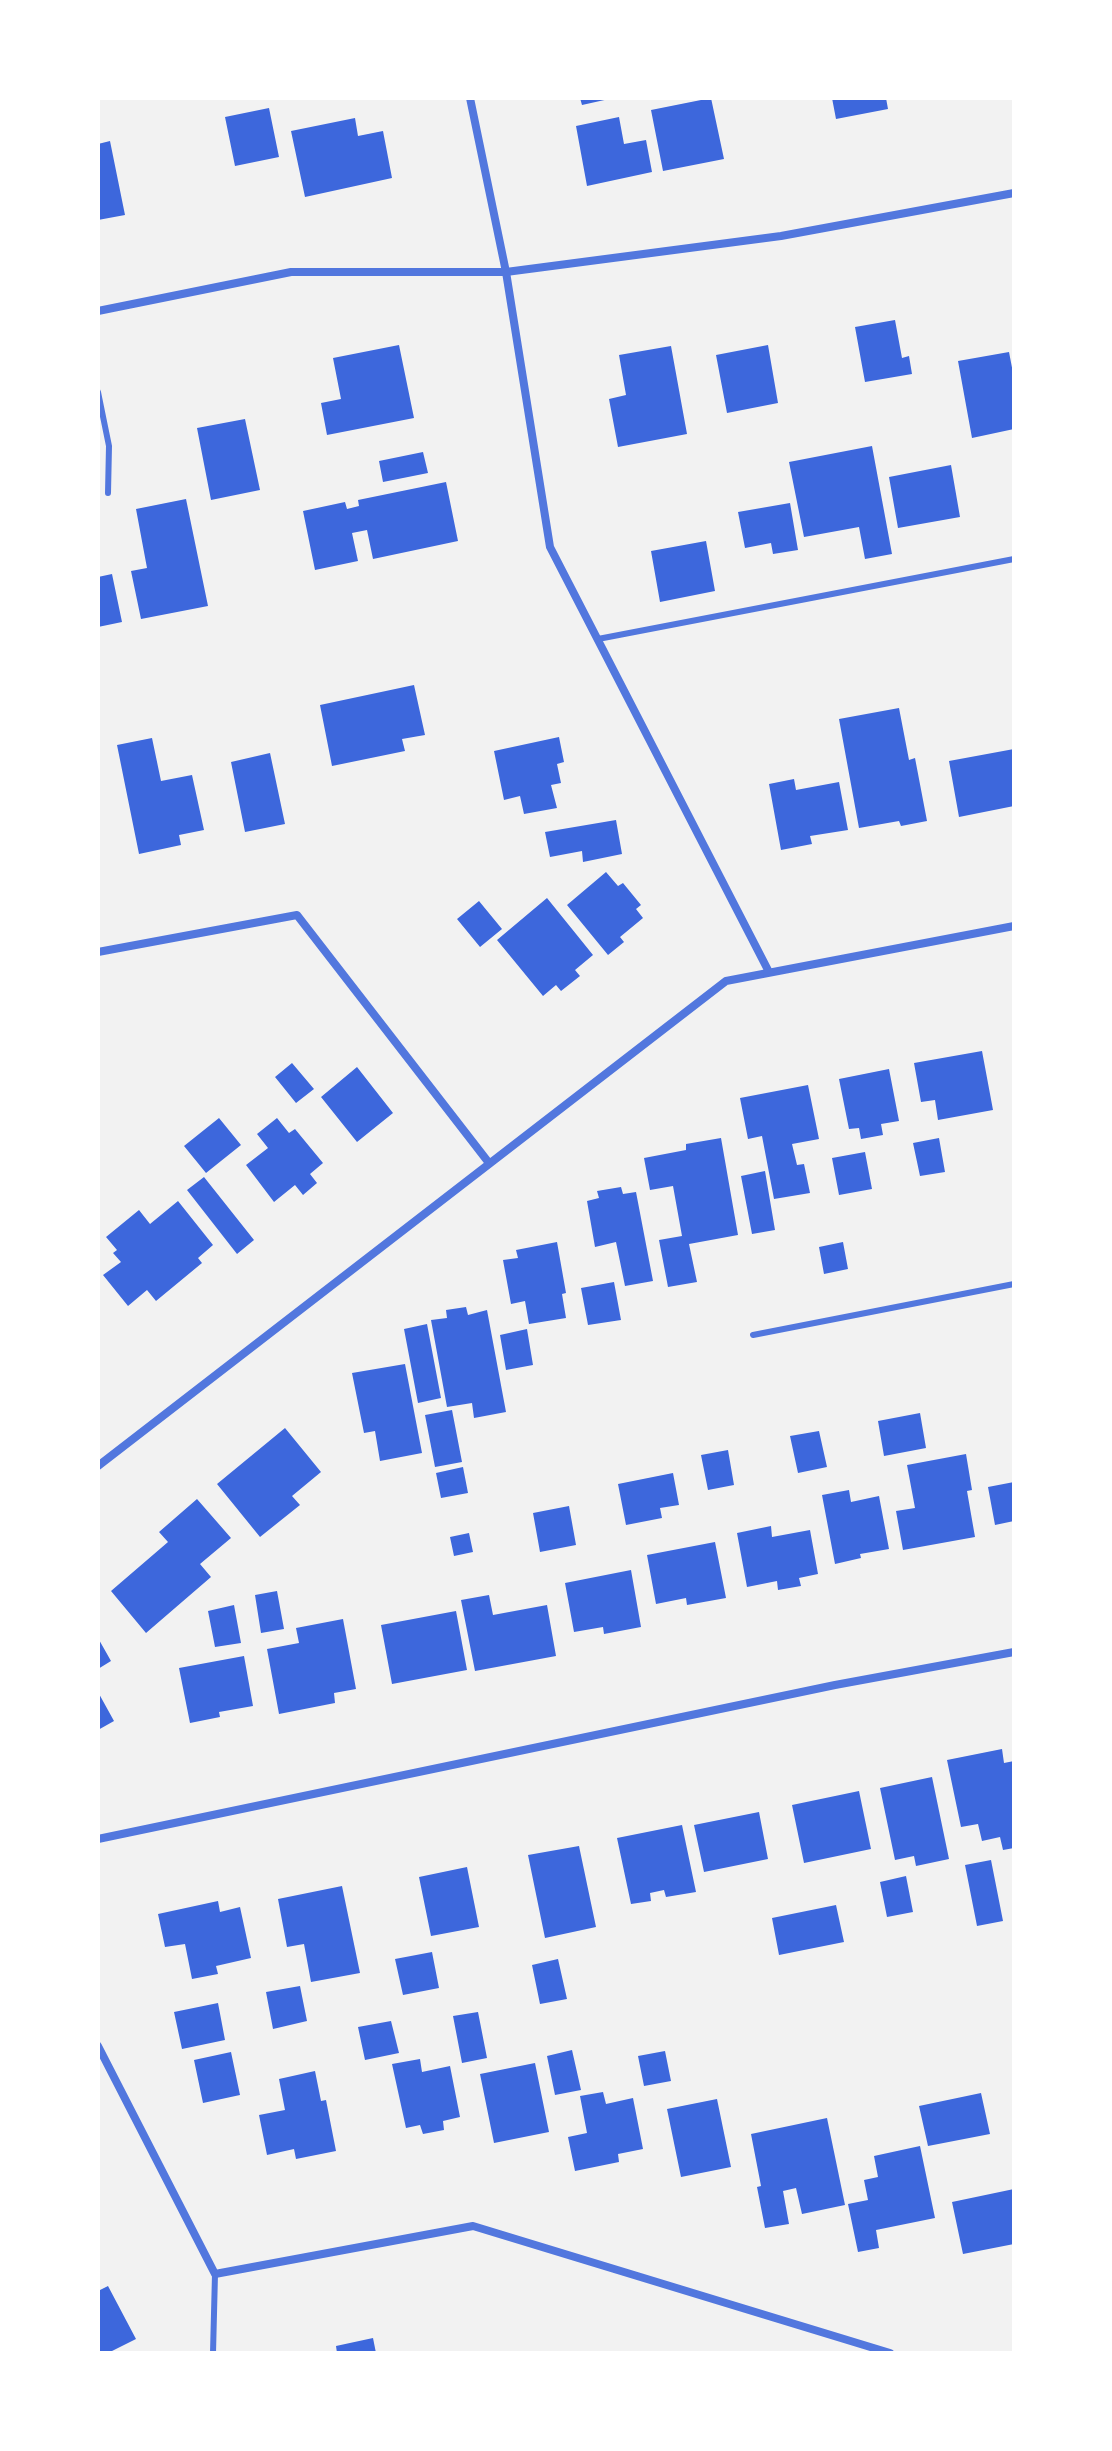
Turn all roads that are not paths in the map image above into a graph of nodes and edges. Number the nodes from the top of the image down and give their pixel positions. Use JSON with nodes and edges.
{"nodes":[{"id":1,"x":470,"y":98,"type":"edge"},
{"id":2,"x":1014,"y":193,"type":"edge"},
{"id":3,"x":506,"y":272,"type":"junction"},
{"id":4,"x":98,"y":311,"type":"edge"},
{"id":5,"x":98,"y":392,"type":"edge"},
{"id":6,"x":108,"y":493,"type":"dead end"},
{"id":7,"x":1014,"y":559,"type":"edge"},
{"id":8,"x":598,"y":639,"type":"junction"},
{"id":9,"x":1014,"y":926,"type":"edge"},
{"id":10,"x":98,"y":952,"type":"edge"},
{"id":11,"x":769,"y":972,"type":"junction"},
{"id":12,"x":489,"y":1163,"type":"junction"},
{"id":13,"x":1014,"y":1284,"type":"edge"},
{"id":14,"x":753,"y":1335,"type":"dead end"},
{"id":15,"x":98,"y":1466,"type":"edge"},
{"id":16,"x":1014,"y":1652,"type":"edge"},
{"id":17,"x":98,"y":1839,"type":"edge"},
{"id":18,"x":98,"y":2046,"type":"edge"},
{"id":19,"x":215,"y":2274,"type":"junction"},
{"id":20,"x":213,"y":2353,"type":"edge"},
{"id":21,"x":890,"y":2353,"type":"edge"}],
"edges":[{"from":1,"to":3,"type":"street"},
{"from":2,"to":3,"type":"street"},
{"from":3,"to":4,"type":"street"},
{"from":3,"to":8,"type":"street"},
{"from":5,"to":6,"type":"lane"},
{"from":7,"to":8,"type":"lane"},
{"from":8,"to":11,"type":"street"},
{"from":9,"to":11,"type":"street"},
{"from":10,"to":12,"type":"street"},
{"from":11,"to":12,"type":"street"},
{"from":12,"to":15,"type":"street"},
{"from":13,"to":14,"type":"lane"},
{"from":16,"to":17,"type":"street"},
{"from":18,"to":19,"type":"street"},
{"from":19,"to":20,"type":"lane"},
{"from":19,"to":21,"type":"street"}]}
